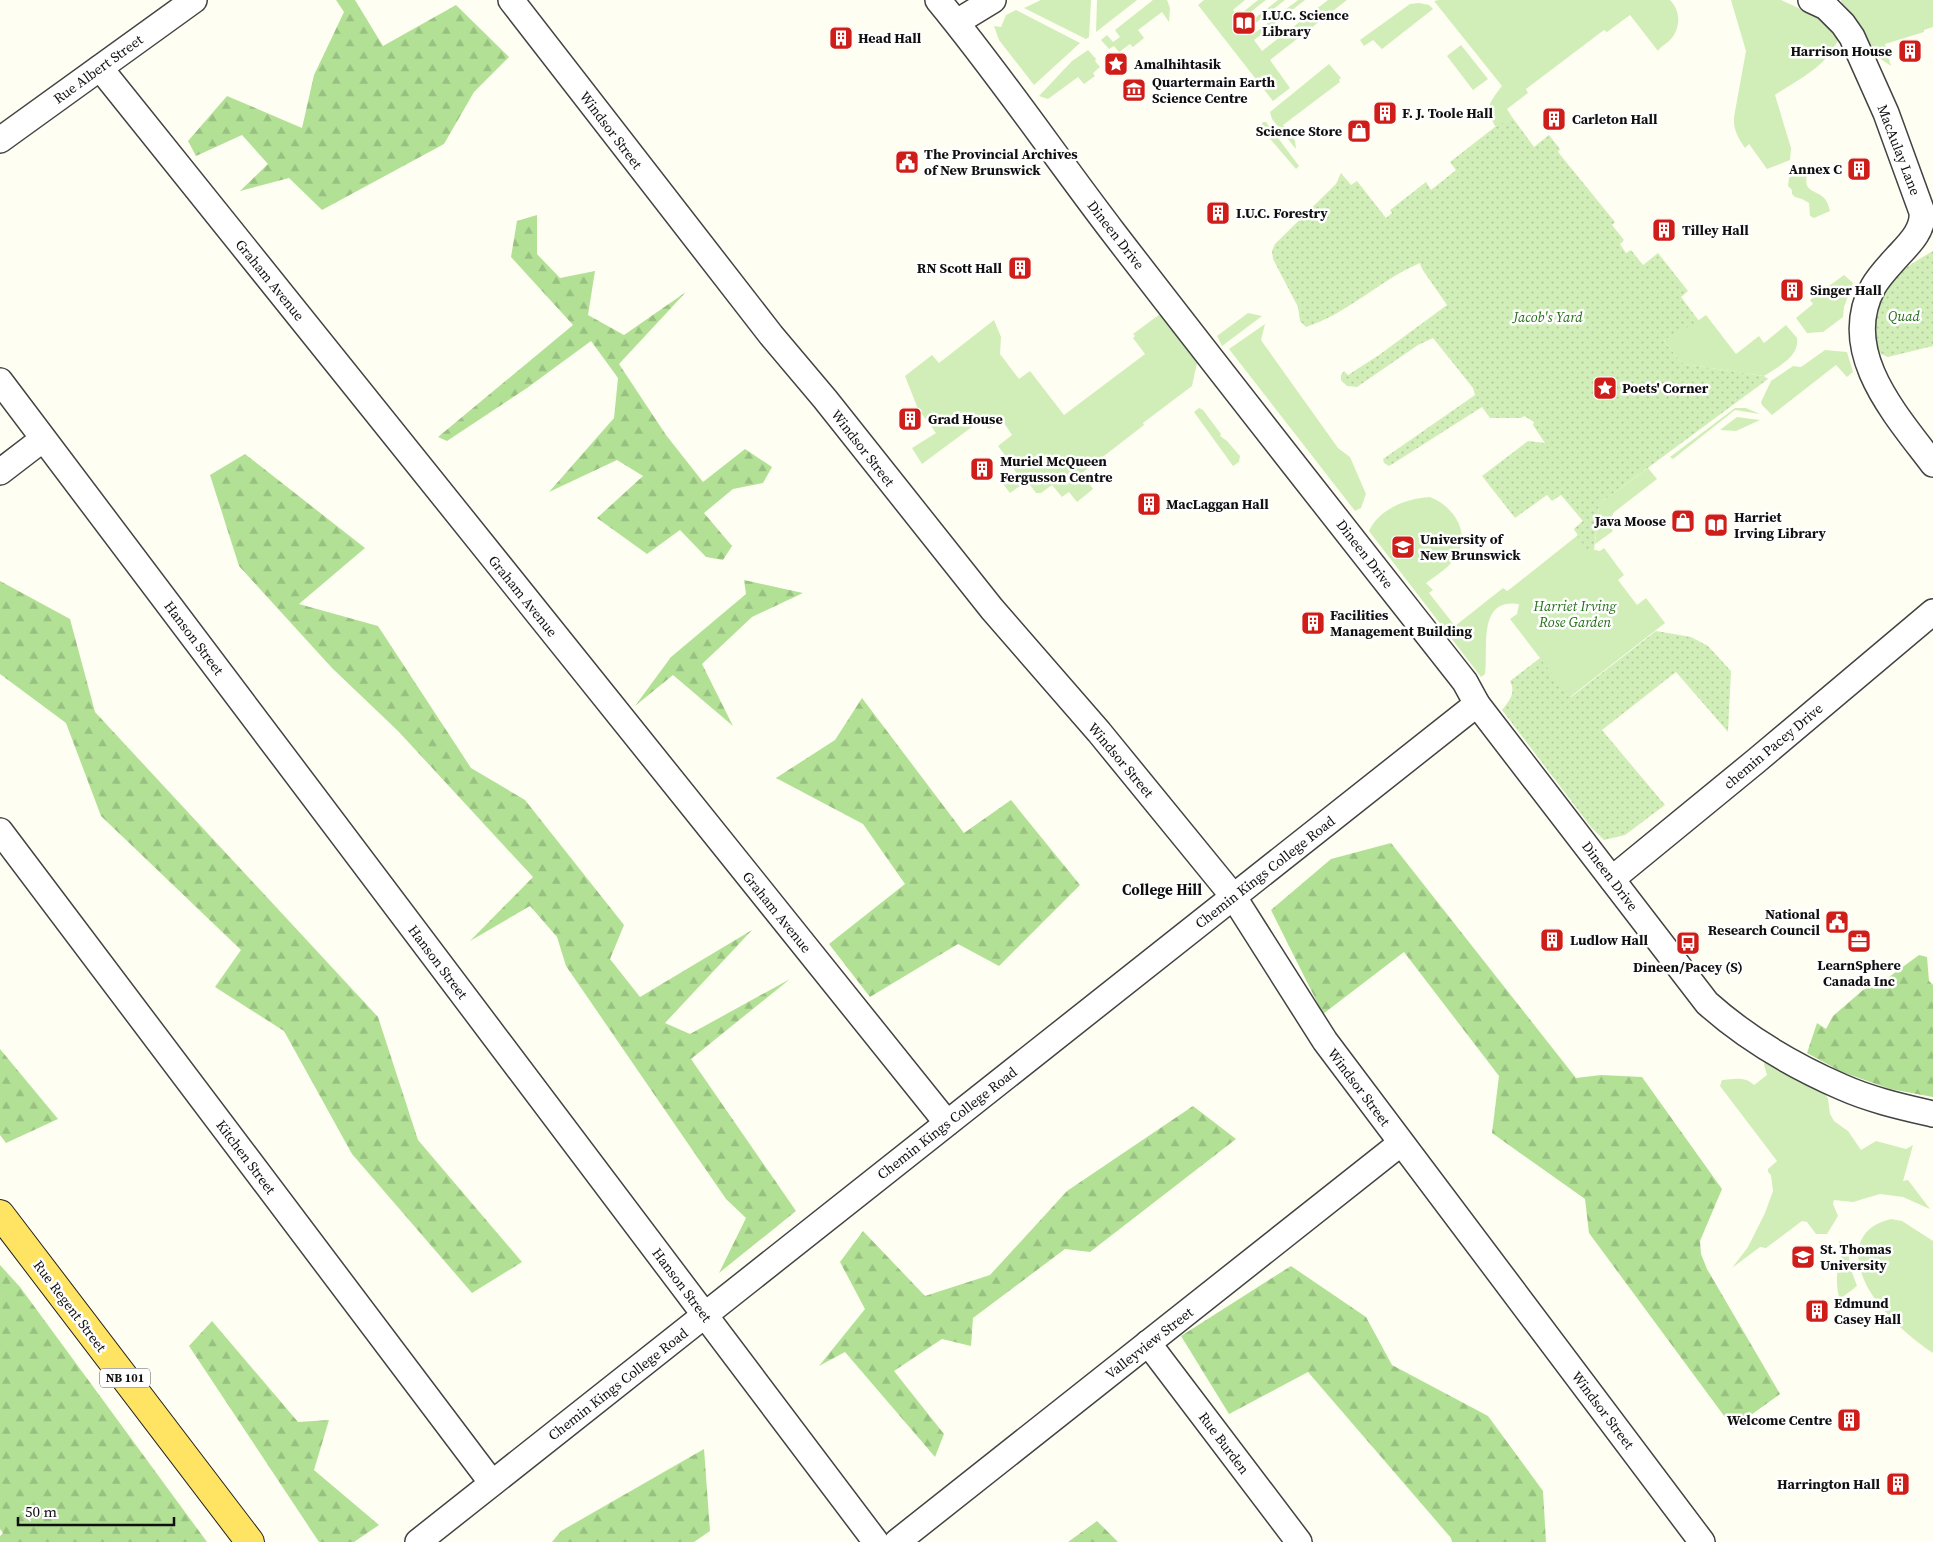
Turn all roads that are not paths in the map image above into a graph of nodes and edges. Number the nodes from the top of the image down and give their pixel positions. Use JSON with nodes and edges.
{"nodes":[{"id":1,"x":194,"y":0,"type":"edge"},
{"id":2,"x":511,"y":0,"type":"edge"},
{"id":3,"x":938,"y":0,"type":"edge"},
{"id":4,"x":993,"y":0,"type":"edge"},
{"id":5,"x":1811,"y":0,"type":"edge"},
{"id":6,"x":956,"y":22,"type":"junction"},
{"id":7,"x":100,"y":68,"type":"junction"},
{"id":8,"x":0,"y":139,"type":"edge"},
{"id":9,"x":0,"y":381,"type":"edge"},
{"id":10,"x":44,"y":439,"type":"junction"},
{"id":11,"x":1933,"y":464,"type":"edge"},
{"id":12,"x":0,"y":472,"type":"edge"},
{"id":13,"x":1933,"y":612,"type":"edge"},
{"id":14,"x":1477,"y":704,"type":"junction"},
{"id":15,"x":0,"y":832,"type":"edge"},
{"id":16,"x":1612,"y":879,"type":"junction"},
{"id":17,"x":1234,"y":896,"type":"junction"},
{"id":18,"x":1933,"y":1114,"type":"edge"},
{"id":19,"x":946,"y":1124,"type":"junction"},
{"id":20,"x":1401,"y":1143,"type":"junction"},
{"id":21,"x":0,"y":1214,"type":"edge"},
{"id":22,"x":705,"y":1315,"type":"junction"},
{"id":23,"x":1148,"y":1343,"type":"junction"},
{"id":24,"x":492,"y":1483,"type":"junction"},
{"id":25,"x":250,"y":1542,"type":"edge"},
{"id":26,"x":418,"y":1542,"type":"edge"},
{"id":27,"x":876,"y":1542,"type":"edge"},
{"id":28,"x":897,"y":1542,"type":"edge"},
{"id":29,"x":1299,"y":1542,"type":"edge"},
{"id":30,"x":1702,"y":1542,"type":"edge"}],
"edges":[{"from":1,"to":7,"type":"street","name":"Rue Albert Street"},
{"from":2,"to":17,"type":"street","name":"Windsor Street"},
{"from":3,"to":6,"type":"street","name":"Dineen Drive"},
{"from":4,"to":6,"type":"street"},
{"from":5,"to":11,"type":"street","name":"MacAulay Lane"},
{"from":6,"to":14,"type":"street","name":"Dineen Drive"},
{"from":7,"to":8,"type":"street","name":"Rue Albert Street"},
{"from":7,"to":19,"type":"street","name":"Graham Avenue"},
{"from":9,"to":10,"type":"street","name":"Hanson Street"},
{"from":10,"to":12,"type":"street"},
{"from":10,"to":22,"type":"street","name":"Hanson Street"},
{"from":13,"to":16,"type":"street","name":"chemin Pacey Drive"},
{"from":14,"to":16,"type":"street","name":"Dineen Drive"},
{"from":14,"to":17,"type":"street","name":"Chemin Kings College Road"},
{"from":15,"to":24,"type":"street","name":"Kitchen Street"},
{"from":16,"to":18,"type":"street","name":"Dineen Drive"},
{"from":17,"to":19,"type":"street","name":"Chemin Kings College Road"},
{"from":17,"to":20,"type":"street","name":"Windsor Street"},
{"from":19,"to":22,"type":"street","name":"Chemin Kings College Road"},
{"from":20,"to":23,"type":"street","name":"Valleyview Street"},
{"from":20,"to":30,"type":"street","name":"Windsor Street"},
{"from":21,"to":25,"type":"main road","name":"Rue Regent Street","number":"NB 101"},
{"from":22,"to":24,"type":"street","name":"Chemin Kings College Road"},
{"from":22,"to":27,"type":"street","name":"Hanson Street"},
{"from":23,"to":28,"type":"street","name":"Valleyview Street"},
{"from":23,"to":29,"type":"street","name":"Rue Burden"},
{"from":24,"to":26,"type":"street","name":"Chemin Kings College Road"}]}
